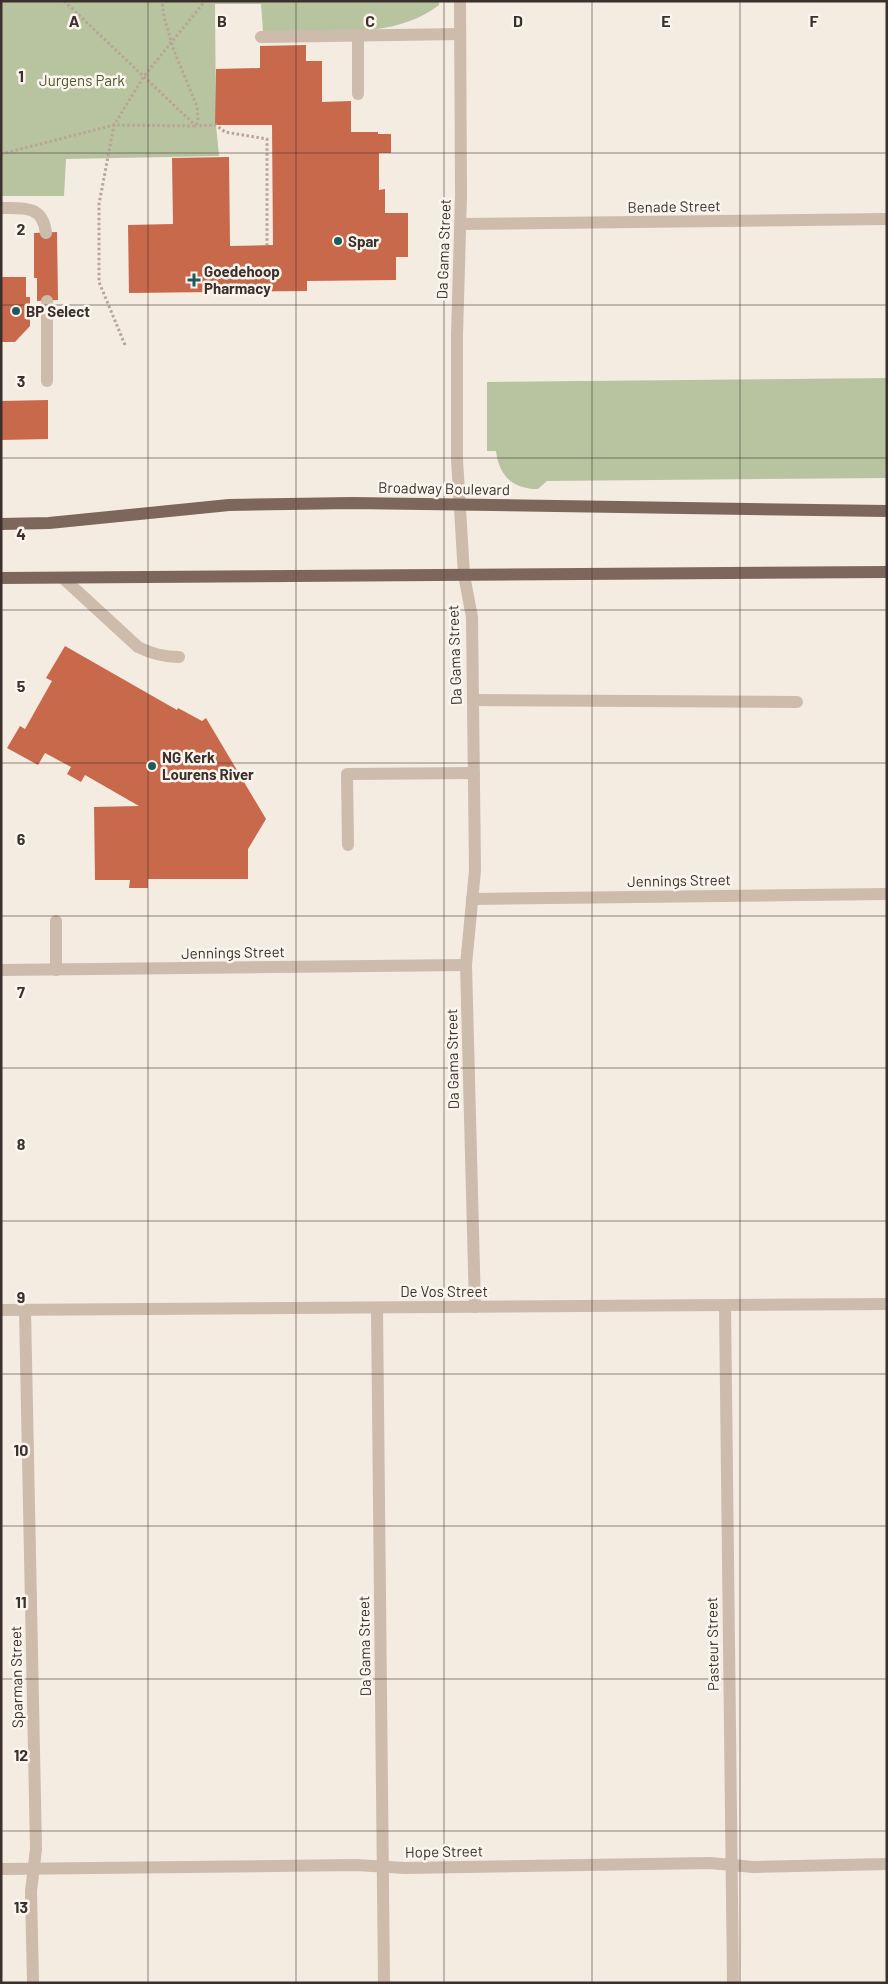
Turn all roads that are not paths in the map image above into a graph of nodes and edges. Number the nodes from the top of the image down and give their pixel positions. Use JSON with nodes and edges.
{"nodes":[{"id":1,"x":460,"y":1,"type":"edge"},
{"id":2,"x":460,"y":34,"type":"junction"},
{"id":3,"x":358,"y":36,"type":"junction"},
{"id":4,"x":261,"y":37,"type":"dead end"},
{"id":5,"x":358,"y":94,"type":"dead end"},
{"id":6,"x":1,"y":208,"type":"edge"},
{"id":7,"x":887,"y":220,"type":"edge"},
{"id":8,"x":461,"y":224,"type":"junction"},
{"id":9,"x":46,"y":233,"type":"dead end"},
{"id":10,"x":47,"y":301,"type":"dead end"},
{"id":11,"x":47,"y":381,"type":"dead end"},
{"id":12,"x":459,"y":505,"type":"junction"},
{"id":13,"x":887,"y":511,"type":"edge"},
{"id":14,"x":1,"y":524,"type":"edge"},
{"id":15,"x":887,"y":572,"type":"edge"},
{"id":16,"x":464,"y":575,"type":"junction"},
{"id":17,"x":1,"y":578,"type":"edge"},
{"id":18,"x":63,"y":578,"type":"junction"},
{"id":19,"x":179,"y":657,"type":"dead end"},
{"id":20,"x":473,"y":700,"type":"junction"},
{"id":21,"x":797,"y":702,"type":"dead end"},
{"id":22,"x":474,"y":773,"type":"junction"},
{"id":23,"x":348,"y":845,"type":"dead end"},
{"id":24,"x":887,"y":894,"type":"edge"},
{"id":25,"x":472,"y":899,"type":"junction"},
{"id":26,"x":56,"y":921,"type":"dead end"},
{"id":27,"x":466,"y":966,"type":"junction"},
{"id":28,"x":1,"y":970,"type":"edge"},
{"id":29,"x":56,"y":970,"type":"junction"},
{"id":30,"x":887,"y":1304,"type":"edge"},
{"id":31,"x":725,"y":1306,"type":"junction"},
{"id":32,"x":475,"y":1307,"type":"junction"},
{"id":33,"x":377,"y":1308,"type":"junction"},
{"id":34,"x":1,"y":1310,"type":"edge"},
{"id":35,"x":25,"y":1310,"type":"junction"},
{"id":36,"x":887,"y":1864,"type":"edge"},
{"id":37,"x":731,"y":1865,"type":"junction"},
{"id":38,"x":383,"y":1867,"type":"junction"},
{"id":39,"x":1,"y":1869,"type":"edge"},
{"id":40,"x":34,"y":1869,"type":"junction"},
{"id":41,"x":33,"y":1983,"type":"edge"},
{"id":42,"x":384,"y":1983,"type":"edge"},
{"id":43,"x":733,"y":1983,"type":"edge"}],
"edges":[{"from":1,"to":2,"type":"street","name":"Da Gama Street"},
{"from":2,"to":3,"type":"street"},
{"from":2,"to":8,"type":"street","name":"Da Gama Street"},
{"from":3,"to":4,"type":"street"},
{"from":3,"to":5,"type":"street"},
{"from":6,"to":9,"type":"street"},
{"from":7,"to":8,"type":"street","name":"Benade Street"},
{"from":8,"to":12,"type":"street","name":"Da Gama Street"},
{"from":10,"to":11,"type":"street"},
{"from":12,"to":13,"type":"main road","name":"Broadway Boulevard"},
{"from":12,"to":14,"type":"main road","name":"Broadway Boulevard"},
{"from":12,"to":16,"type":"street","name":"Da Gama Street"},
{"from":15,"to":16,"type":"main road"},
{"from":16,"to":18,"type":"main road"},
{"from":16,"to":20,"type":"street","name":"Da Gama Street"},
{"from":17,"to":18,"type":"main road"},
{"from":18,"to":19,"type":"street"},
{"from":20,"to":21,"type":"street"},
{"from":20,"to":22,"type":"street","name":"Da Gama Street"},
{"from":22,"to":23,"type":"street"},
{"from":22,"to":25,"type":"street","name":"Da Gama Street"},
{"from":24,"to":25,"type":"street","name":"Jennings Street"},
{"from":25,"to":27,"type":"street","name":"Da Gama Street"},
{"from":26,"to":29,"type":"street"},
{"from":27,"to":29,"type":"street","name":"Jennings Street"},
{"from":27,"to":32,"type":"street","name":"Da Gama Street"},
{"from":28,"to":29,"type":"street","name":"Jennings Street"},
{"from":30,"to":31,"type":"street","name":"De Vos Street"},
{"from":31,"to":32,"type":"street","name":"De Vos Street"},
{"from":31,"to":37,"type":"street","name":"Pasteur Street"},
{"from":32,"to":33,"type":"street","name":"De Vos Street"},
{"from":33,"to":35,"type":"street","name":"De Vos Street"},
{"from":33,"to":38,"type":"street","name":"Da Gama Street"},
{"from":34,"to":35,"type":"street","name":"De Vos Street"},
{"from":35,"to":40,"type":"street","name":"Sparman Street"},
{"from":36,"to":37,"type":"street","name":"Hope Street"},
{"from":37,"to":38,"type":"street","name":"Hope Street"},
{"from":37,"to":43,"type":"street","name":"Pasteur Street"},
{"from":38,"to":40,"type":"street","name":"Hope Street"},
{"from":38,"to":42,"type":"street","name":"Da Gama Street"},
{"from":39,"to":40,"type":"street","name":"Hope Street"},
{"from":40,"to":41,"type":"street","name":"Sparman Street"}]}
